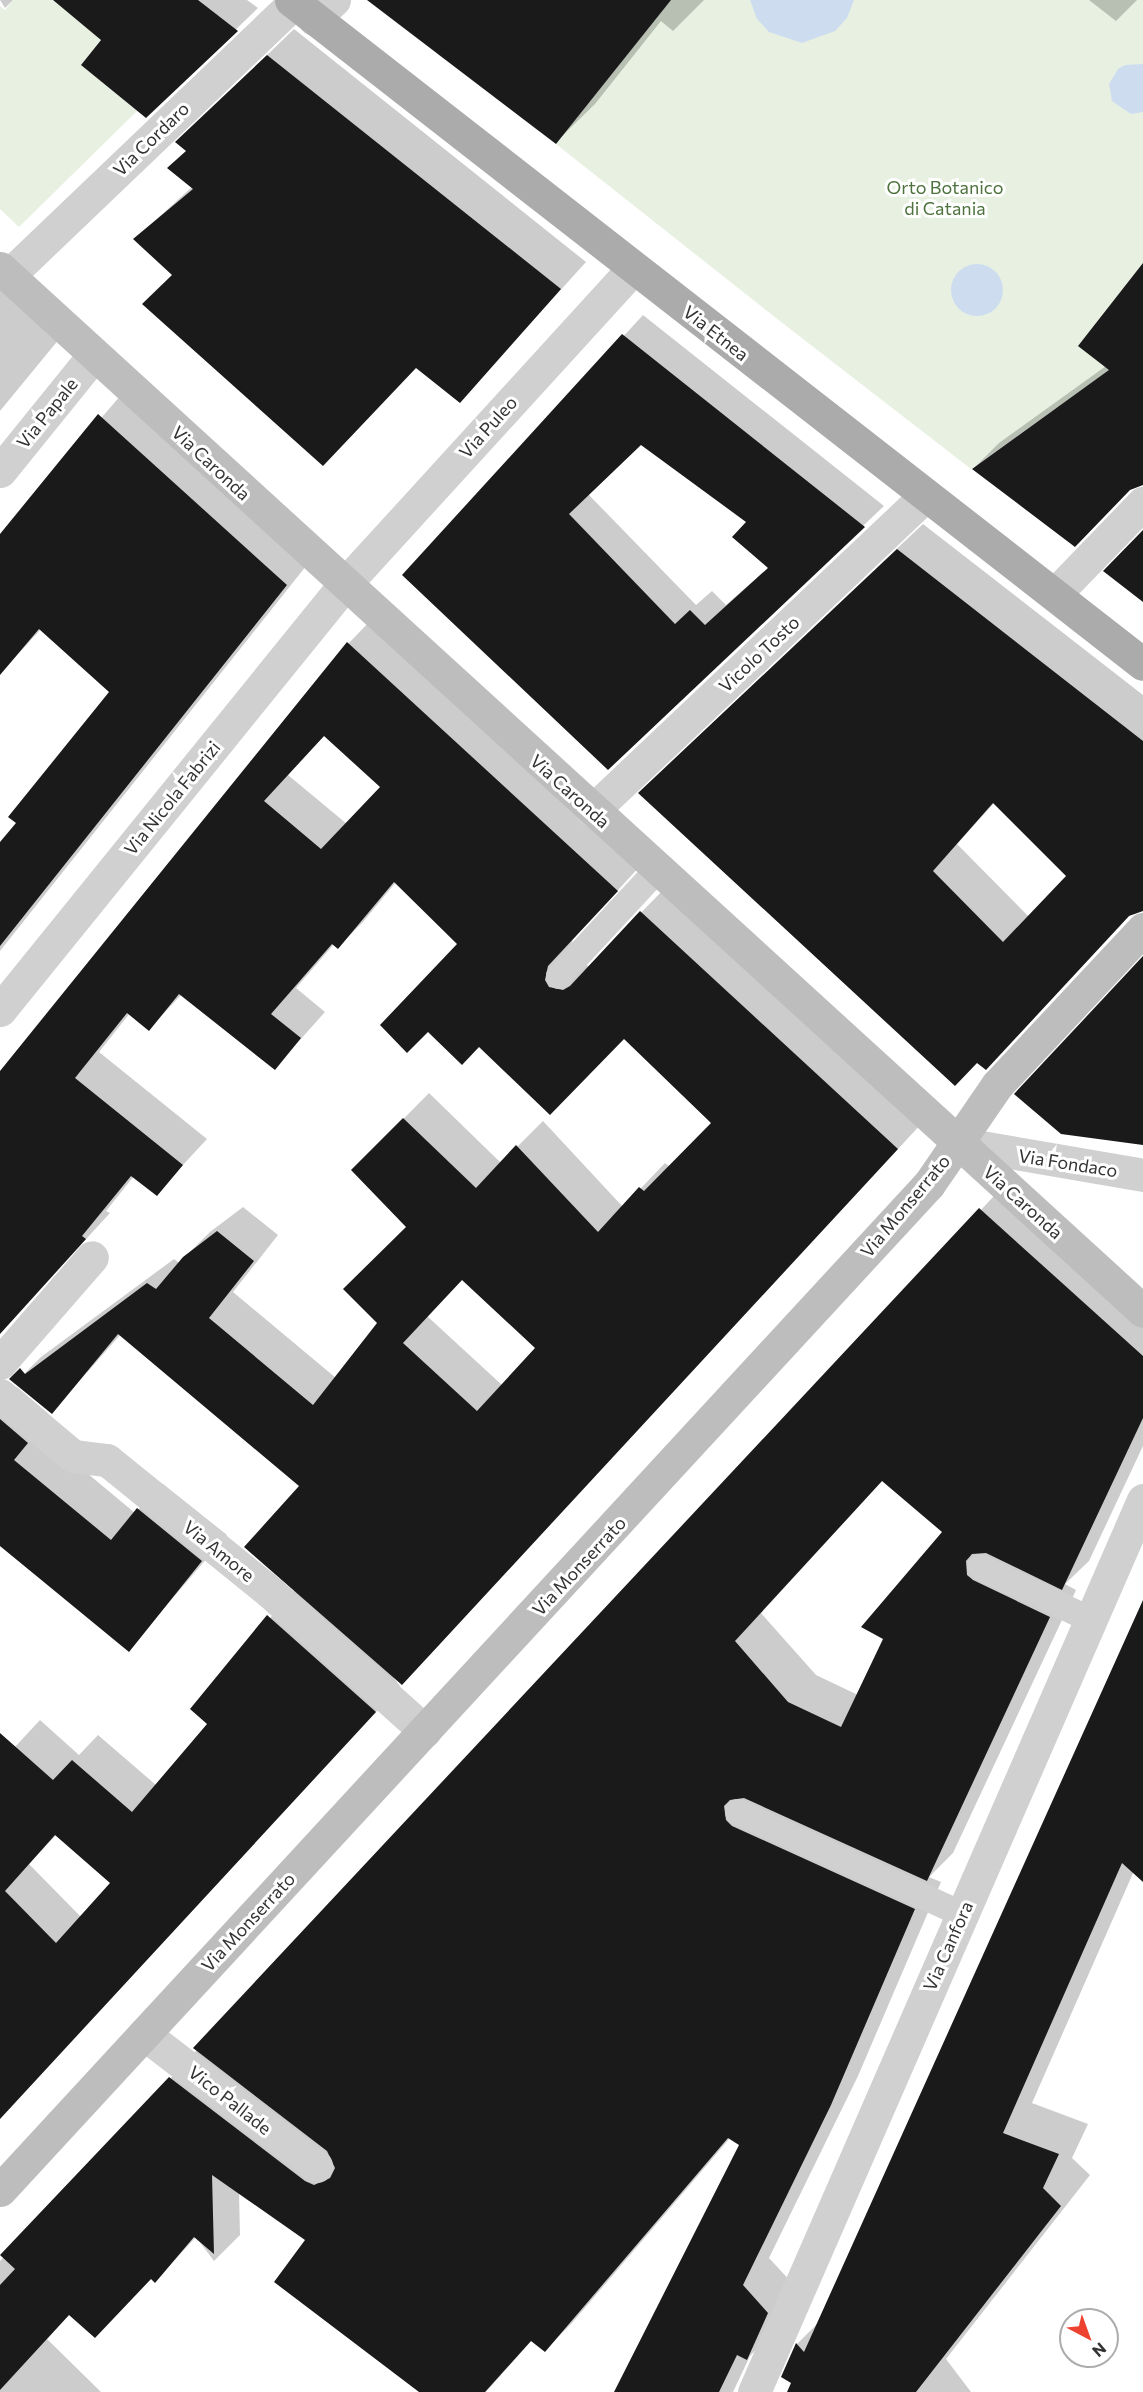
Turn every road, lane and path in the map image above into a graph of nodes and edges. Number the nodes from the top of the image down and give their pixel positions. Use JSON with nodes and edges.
{"nodes":[{"id":1,"x":308,"y":5,"type":"edge"},
{"id":2,"x":633,"y":268,"type":"junction"},
{"id":3,"x":4,"y":272,"type":"edge"},
{"id":4,"x":94,"y":355,"type":"junction"},
{"id":5,"x":0,"y":471,"type":"edge"},
{"id":6,"x":926,"y":496,"type":"junction"},
{"id":7,"x":1143,"y":503,"type":"edge"},
{"id":8,"x":344,"y":585,"type":"junction"},
{"id":9,"x":1055,"y":594,"type":"junction"},
{"id":10,"x":1143,"y":664,"type":"edge"},
{"id":11,"x":592,"y":811,"type":"junction"},
{"id":12,"x":657,"y":870,"type":"junction"},
{"id":13,"x":1143,"y":929,"type":"edge"},
{"id":14,"x":559,"y":976,"type":"dead end"},
{"id":15,"x":0,"y":1010,"type":"edge"},
{"id":16,"x":958,"y":1143,"type":"junction"},
{"id":17,"x":1143,"y":1175,"type":"edge"},
{"id":18,"x":92,"y":1257,"type":"dead end"},
{"id":19,"x":1143,"y":1311,"type":"edge"},
{"id":20,"x":0,"y":1363,"type":"edge"},
{"id":21,"x":0,"y":1395,"type":"edge"},
{"id":22,"x":1143,"y":1500,"type":"edge"},
{"id":23,"x":980,"y":1567,"type":"dead end"},
{"id":24,"x":1091,"y":1620,"type":"junction"},
{"id":25,"x":425,"y":1731,"type":"junction"},
{"id":26,"x":738,"y":1812,"type":"dead end"},
{"id":27,"x":962,"y":1914,"type":"junction"},
{"id":28,"x":144,"y":2034,"type":"junction"},
{"id":29,"x":316,"y":2166,"type":"dead end"},
{"id":30,"x":0,"y":2190,"type":"edge"},
{"id":31,"x":754,"y":2392,"type":"edge"}],
"edges":[{"from":1,"to":2,"type":"main road","name":"Via Etnea"},
{"from":1,"to":3,"type":"street","name":"Via Cordaro"},
{"from":2,"to":6,"type":"main road","name":"Via Etnea"},
{"from":2,"to":8,"type":"street","name":"Via Puleo"},
{"from":3,"to":4,"type":"main road","name":"Via Caronda"},
{"from":4,"to":5,"type":"street","name":"Via Papale"},
{"from":4,"to":8,"type":"main road","name":"Via Caronda"},
{"from":6,"to":9,"type":"main road","name":"Via Etnea"},
{"from":6,"to":11,"type":"street","name":"Vicolo Tosto"},
{"from":7,"to":9,"type":"street"},
{"from":8,"to":11,"type":"main road","name":"Via Caronda"},
{"from":8,"to":15,"type":"street","name":"Via Nicola Fabrizi"},
{"from":9,"to":10,"type":"main road","name":"Via Etnea"},
{"from":11,"to":12,"type":"main road","name":"Via Caronda"},
{"from":12,"to":14,"type":"lane"},
{"from":12,"to":16,"type":"main road","name":"Via Caronda"},
{"from":13,"to":16,"type":"main road","name":"Via Monserrato"},
{"from":16,"to":17,"type":"street","name":"Via Fondaco"},
{"from":16,"to":19,"type":"main road","name":"Via Caronda"},
{"from":16,"to":25,"type":"main road","name":"Via Monserrato"},
{"from":18,"to":20,"type":"street"},
{"from":21,"to":25,"type":"street","name":"Via Amore"},
{"from":22,"to":24,"type":"street","name":"Via Canfora"},
{"from":23,"to":24,"type":"lane"},
{"from":24,"to":27,"type":"street","name":"Via Canfora"},
{"from":25,"to":28,"type":"main road","name":"Via Monserrato"},
{"from":26,"to":27,"type":"lane"},
{"from":27,"to":31,"type":"street","name":"Via Canfora"},
{"from":28,"to":29,"type":"street","name":"Vico Pallade"},
{"from":28,"to":30,"type":"main road","name":"Via Monserrato"}]}
